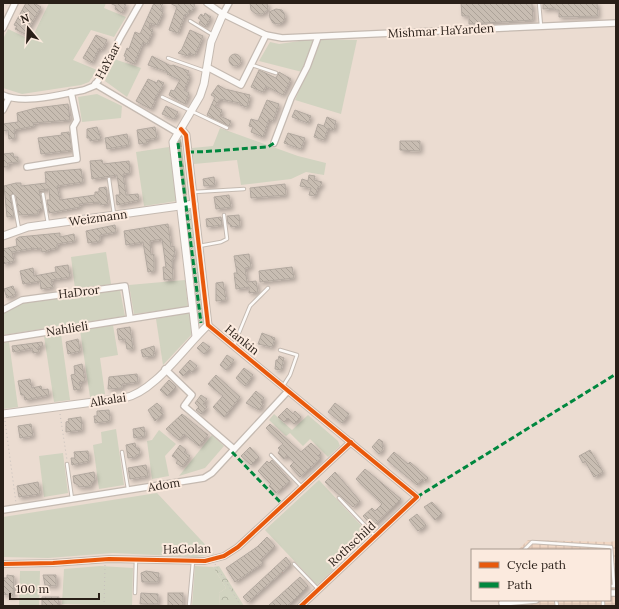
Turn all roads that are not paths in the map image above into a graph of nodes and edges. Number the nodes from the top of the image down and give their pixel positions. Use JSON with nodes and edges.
{"nodes":[{"id":1,"x":15,"y":3,"type":"edge"},
{"id":2,"x":140,"y":3,"type":"edge"},
{"id":3,"x":207,"y":3,"type":"edge"},
{"id":4,"x":229,"y":3,"type":"edge"},
{"id":5,"x":539,"y":3,"type":"edge"},
{"id":6,"x":223,"y":14,"type":"junction"},
{"id":7,"x":190,"y":21,"type":"dead end"},
{"id":8,"x":616,"y":23,"type":"edge"},
{"id":9,"x":541,"y":26,"type":"junction"},
{"id":10,"x":3,"y":28,"type":"edge"},
{"id":11,"x":214,"y":35,"type":"junction"},
{"id":12,"x":266,"y":35,"type":"junction"},
{"id":13,"x":318,"y":37,"type":"junction"},
{"id":14,"x":168,"y":58,"type":"dead end"},
{"id":15,"x":251,"y":65,"type":"junction"},
{"id":16,"x":206,"y":69,"type":"junction"},
{"id":17,"x":276,"y":73,"type":"dead end"},
{"id":18,"x":95,"y":84,"type":"junction"},
{"id":19,"x":71,"y":92,"type":"junction"},
{"id":20,"x":3,"y":96,"type":"edge"},
{"id":21,"x":162,"y":97,"type":"dead end"},
{"id":22,"x":9,"y":98,"type":"junction"},
{"id":23,"x":3,"y":110,"type":"edge"},
{"id":24,"x":192,"y":111,"type":"junction"},
{"id":25,"x":227,"y":128,"type":"dead end"},
{"id":26,"x":180,"y":131,"type":"junction"},
{"id":27,"x":274,"y":144,"type":"dead end"},
{"id":28,"x":27,"y":167,"type":"dead end"},
{"id":29,"x":109,"y":179,"type":"dead end"},
{"id":30,"x":244,"y":188,"type":"dead end"},
{"id":31,"x":193,"y":192,"type":"junction"},
{"id":32,"x":43,"y":194,"type":"dead end"},
{"id":33,"x":14,"y":196,"type":"dead end"},
{"id":34,"x":194,"y":204,"type":"junction"},
{"id":35,"x":180,"y":206,"type":"junction"},
{"id":36,"x":114,"y":215,"type":"junction"},
{"id":37,"x":224,"y":215,"type":"dead end"},
{"id":38,"x":48,"y":225,"type":"junction"},
{"id":39,"x":19,"y":229,"type":"junction"},
{"id":40,"x":3,"y":236,"type":"edge"},
{"id":41,"x":199,"y":246,"type":"junction"},
{"id":42,"x":268,"y":288,"type":"dead end"},
{"id":43,"x":3,"y":310,"type":"edge"},
{"id":44,"x":193,"y":310,"type":"junction"},
{"id":45,"x":130,"y":318,"type":"junction"},
{"id":46,"x":208,"y":325,"type":"junction"},
{"id":47,"x":196,"y":336,"type":"junction"},
{"id":48,"x":3,"y":339,"type":"edge"},
{"id":49,"x":234,"y":346,"type":"junction"},
{"id":50,"x":280,"y":350,"type":"dead end"},
{"id":51,"x":165,"y":369,"type":"junction"},
{"id":52,"x":283,"y":386,"type":"junction"},
{"id":53,"x":288,"y":391,"type":"junction"},
{"id":54,"x":3,"y":414,"type":"edge"},
{"id":55,"x":351,"y":442,"type":"junction"},
{"id":56,"x":234,"y":449,"type":"junction"},
{"id":57,"x":122,"y":452,"type":"dead end"},
{"id":58,"x":271,"y":455,"type":"dead end"},
{"id":59,"x":67,"y":464,"type":"road end"},
{"id":60,"x":302,"y":487,"type":"junction"},
{"id":61,"x":128,"y":491,"type":"junction"},
{"id":62,"x":417,"y":497,"type":"joint"},
{"id":63,"x":339,"y":498,"type":"dead end"},
{"id":64,"x":72,"y":500,"type":"junction"},
{"id":65,"x":3,"y":510,"type":"edge"},
{"id":66,"x":375,"y":536,"type":"junction"},
{"id":67,"x":525,"y":549,"type":"edge"},
{"id":68,"x":610,"y":549,"type":"edge"},
{"id":69,"x":136,"y":559,"type":"junction"},
{"id":70,"x":611,"y":560,"type":"edge"},
{"id":71,"x":193,"y":561,"type":"junction"},
{"id":72,"x":3,"y":564,"type":"edge"},
{"id":73,"x":294,"y":564,"type":"dead end"},
{"id":74,"x":613,"y":586,"type":"edge"},
{"id":75,"x":318,"y":590,"type":"junction"},
{"id":76,"x":135,"y":592,"type":"dead end"},
{"id":77,"x":525,"y":601,"type":"edge"},
{"id":78,"x":502,"y":603,"type":"dead end"},
{"id":79,"x":189,"y":606,"type":"edge"},
{"id":80,"x":301,"y":606,"type":"edge"}],
"edges":[{"from":1,"to":10,"type":"street"},
{"from":2,"to":18,"type":"street","name":"HaYaar"},
{"from":3,"to":6,"type":"street","name":"Mishmar HaYarden"},
{"from":4,"to":6,"type":"street"},
{"from":5,"to":9,"type":"lane"},
{"from":6,"to":11,"type":"street"},
{"from":6,"to":12,"type":"street","name":"Mishmar HaYarden"},
{"from":7,"to":11,"type":"lane"},
{"from":8,"to":9,"type":"street","name":"Mishmar HaYarden"},
{"from":9,"to":13,"type":"street","name":"Mishmar HaYarden"},
{"from":11,"to":16,"type":"street"},
{"from":12,"to":13,"type":"street","name":"Mishmar HaYarden"},
{"from":12,"to":15,"type":"street"},
{"from":13,"to":27,"type":"street"},
{"from":14,"to":16,"type":"lane"},
{"from":15,"to":16,"type":"street"},
{"from":15,"to":17,"type":"lane"},
{"from":16,"to":24,"type":"street"},
{"from":18,"to":19,"type":"street","name":"HaYaar"},
{"from":18,"to":26,"type":"street"},
{"from":19,"to":22,"type":"street","name":"HaYaar"},
{"from":19,"to":28,"type":"street"},
{"from":20,"to":22,"type":"street","name":"HaYaar"},
{"from":21,"to":24,"type":"lane"},
{"from":22,"to":23,"type":"street"},
{"from":24,"to":25,"type":"lane"},
{"from":24,"to":26,"type":"street"},
{"from":26,"to":31,"type":"street","name":"Hankin"},
{"from":26,"to":35,"type":"street"},
{"from":29,"to":36,"type":"lane"},
{"from":30,"to":31,"type":"lane"},
{"from":31,"to":34,"type":"street","name":"Hankin"},
{"from":32,"to":38,"type":"lane"},
{"from":33,"to":39,"type":"lane"},
{"from":34,"to":35,"type":"street","name":"Weizmann"},
{"from":34,"to":41,"type":"street","name":"Hankin"},
{"from":35,"to":36,"type":"street","name":"Weizmann"},
{"from":35,"to":44,"type":"street"},
{"from":36,"to":38,"type":"street","name":"Weizmann"},
{"from":37,"to":41,"type":"lane"},
{"from":38,"to":39,"type":"street","name":"Weizmann"},
{"from":39,"to":40,"type":"street","name":"Weizmann"},
{"from":41,"to":46,"type":"street","name":"Hankin"},
{"from":42,"to":49,"type":"lane"},
{"from":43,"to":45,"type":"street","name":"HaDror"},
{"from":44,"to":45,"type":"street","name":"Nahlieli"},
{"from":44,"to":47,"type":"street"},
{"from":45,"to":48,"type":"street","name":"Nahlieli"},
{"from":46,"to":47,"type":"street","name":"Alkalai"},
{"from":46,"to":49,"type":"street","name":"Hankin"},
{"from":47,"to":51,"type":"street","name":"Alkalai"},
{"from":49,"to":52,"type":"street","name":"Hankin"},
{"from":50,"to":52,"type":"lane"},
{"from":51,"to":54,"type":"street","name":"Alkalai"},
{"from":51,"to":56,"type":"street"},
{"from":52,"to":53,"type":"street","name":"Hankin"},
{"from":53,"to":55,"type":"street","name":"Hankin"},
{"from":53,"to":56,"type":"street","name":"Adom"},
{"from":55,"to":60,"type":"street","name":"HaGolan"},
{"from":55,"to":62,"type":"street","name":"Hankin"},
{"from":56,"to":61,"type":"street","name":"Adom"},
{"from":57,"to":61,"type":"lane"},
{"from":58,"to":60,"type":"lane"},
{"from":59,"to":64,"type":"lane"},
{"from":60,"to":71,"type":"street","name":"HaGolan"},
{"from":61,"to":64,"type":"street","name":"Adom"},
{"from":62,"to":66,"type":"street","name":"Rothschild"},
{"from":63,"to":66,"type":"lane"},
{"from":64,"to":65,"type":"street","name":"Adom"},
{"from":66,"to":75,"type":"street","name":"Rothschild"},
{"from":67,"to":68,"type":"lane"},
{"from":69,"to":71,"type":"street","name":"HaGolan"},
{"from":69,"to":72,"type":"street","name":"HaGolan"},
{"from":69,"to":76,"type":"lane"},
{"from":70,"to":74,"type":"lane"},
{"from":71,"to":79,"type":"lane"},
{"from":73,"to":75,"type":"lane"},
{"from":75,"to":80,"type":"street","name":"Rothschild"},
{"from":77,"to":78,"type":"street"}]}
